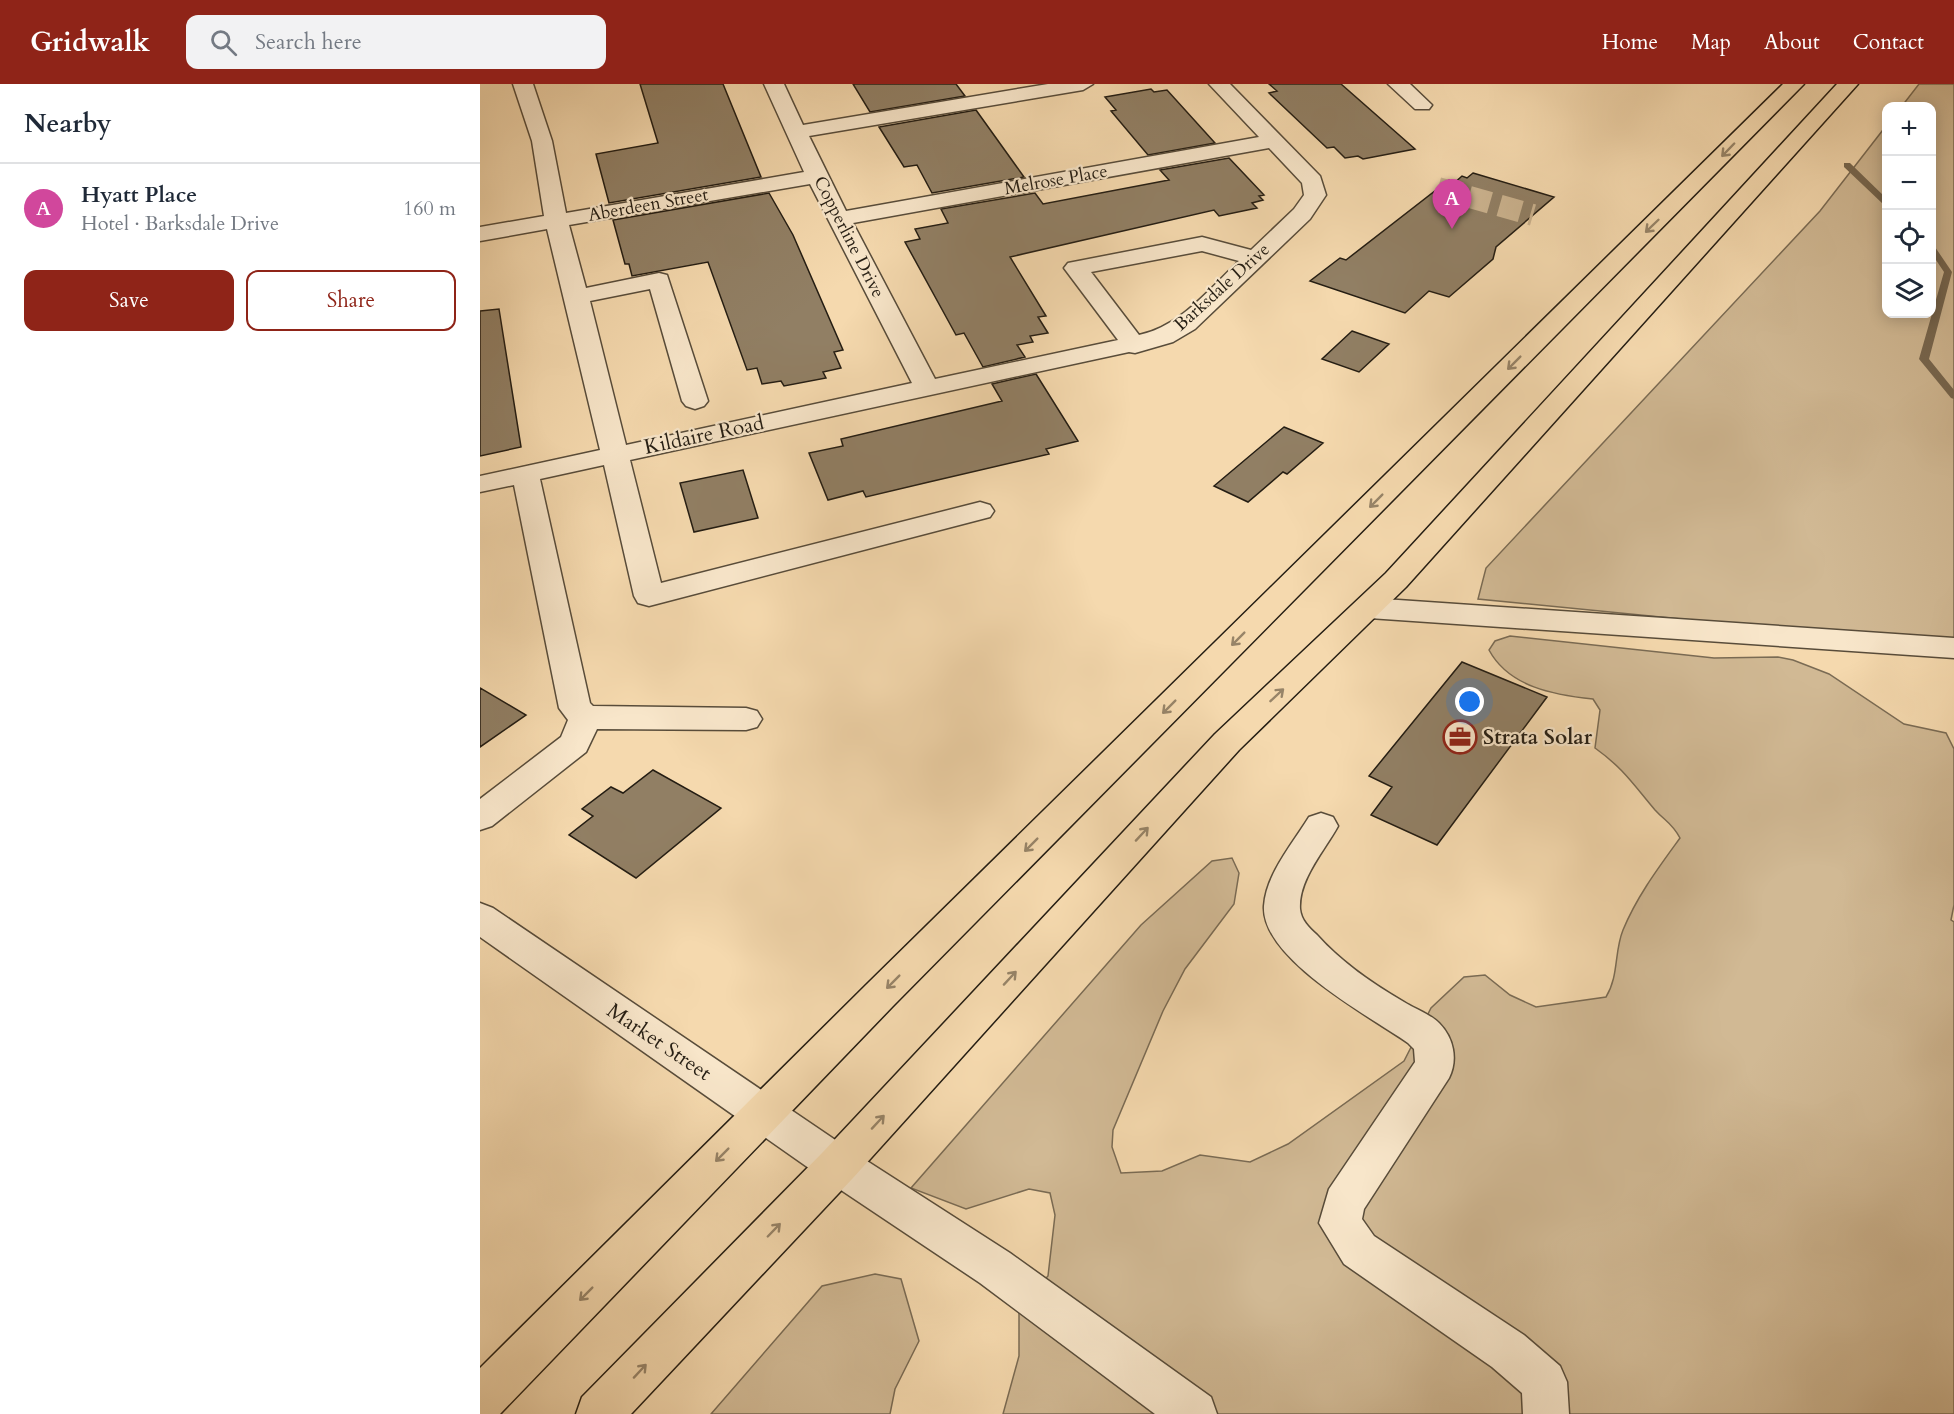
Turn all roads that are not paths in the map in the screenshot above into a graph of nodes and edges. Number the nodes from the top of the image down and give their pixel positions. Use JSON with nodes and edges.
{"nodes":[{"id":1,"x":523,"y":84,"type":"edge"},
{"id":2,"x":774,"y":84,"type":"edge"},
{"id":3,"x":1083,"y":84,"type":"edge"},
{"id":4,"x":1218,"y":84,"type":"edge"},
{"id":5,"x":1398,"y":84,"type":"edge"},
{"id":6,"x":1794,"y":84,"type":"edge"},
{"id":7,"x":1848,"y":84,"type":"edge"},
{"id":8,"x":1422,"y":105,"type":"dead end"},
{"id":9,"x":798,"y":132,"type":"junction"},
{"id":10,"x":1272,"y":141,"type":"junction"},
{"id":11,"x":817,"y":176,"type":"junction"},
{"id":12,"x":840,"y":219,"type":"junction"},
{"id":13,"x":556,"y":220,"type":"junction"},
{"id":14,"x":480,"y":234,"type":"edge"},
{"id":15,"x":1254,"y":258,"type":"junction"},
{"id":16,"x":577,"y":297,"type":"junction"},
{"id":17,"x":1135,"y":346,"type":"junction"},
{"id":18,"x":927,"y":388,"type":"junction"},
{"id":19,"x":694,"y":401,"type":"dead end"},
{"id":20,"x":614,"y":454,"type":"junction"},
{"id":21,"x":525,"y":474,"type":"junction"},
{"id":22,"x":480,"y":484,"type":"edge"},
{"id":23,"x":980,"y":511,"type":"dead end"},
{"id":24,"x":1370,"y":608,"type":"junction"},
{"id":25,"x":1954,"y":648,"type":"edge"},
{"id":26,"x":586,"y":717,"type":"junction"},
{"id":27,"x":746,"y":719,"type":"dead end"},
{"id":28,"x":480,"y":817,"type":"edge"},
{"id":29,"x":1321,"y":826,"type":"dead end"},
{"id":30,"x":480,"y":918,"type":"edge"},
{"id":31,"x":764,"y":1113,"type":"junction"},
{"id":32,"x":838,"y":1165,"type":"junction"},
{"id":33,"x":480,"y":1401,"type":"edge"},
{"id":34,"x":599,"y":1414,"type":"edge"},
{"id":35,"x":1194,"y":1414,"type":"edge"},
{"id":36,"x":1546,"y":1414,"type":"edge"}],
"edges":[{"from":1,"to":13,"type":"street"},
{"from":2,"to":9,"type":"street","name":"Copperline Drive"},
{"from":3,"to":9,"type":"street"},
{"from":4,"to":10,"type":"street","name":"Barksdale Drive"},
{"from":5,"to":8,"type":"street"},
{"from":6,"to":31,"type":"highway","one_way":true},
{"from":7,"to":24,"type":"highway"},
{"from":9,"to":11,"type":"street","name":"Copperline Drive"},
{"from":10,"to":12,"type":"street","name":"Melrose Place"},
{"from":10,"to":15,"type":"street","name":"Barksdale Drive"},
{"from":11,"to":12,"type":"street","name":"Copperline Drive"},
{"from":11,"to":13,"type":"street","name":"Aberdeen Street"},
{"from":12,"to":18,"type":"street","name":"Copperline Drive"},
{"from":13,"to":14,"type":"street","name":"Aberdeen Street"},
{"from":13,"to":16,"type":"street"},
{"from":15,"to":17,"type":"street","name":"Barksdale Drive"},
{"from":15,"to":17,"type":"street"},
{"from":16,"to":19,"type":"street"},
{"from":16,"to":20,"type":"street"},
{"from":17,"to":18,"type":"street","name":"Barksdale Drive"},
{"from":18,"to":20,"type":"street","name":"Kildaire Road"},
{"from":20,"to":21,"type":"street","name":"Kildaire Road"},
{"from":20,"to":23,"type":"street"},
{"from":21,"to":22,"type":"street","name":"Kildaire Road"},
{"from":21,"to":26,"type":"street"},
{"from":24,"to":25,"type":"street"},
{"from":32,"to":24,"type":"highway","one_way":true},
{"from":26,"to":27,"type":"street"},
{"from":26,"to":28,"type":"street"},
{"from":29,"to":36,"type":"street"},
{"from":30,"to":31,"type":"street","name":"Market Street"},
{"from":31,"to":32,"type":"street","name":"Market Street"},
{"from":31,"to":33,"type":"highway","one_way":true},
{"from":34,"to":32,"type":"highway","one_way":true},
{"from":32,"to":35,"type":"street","name":"Market Street"}]}
